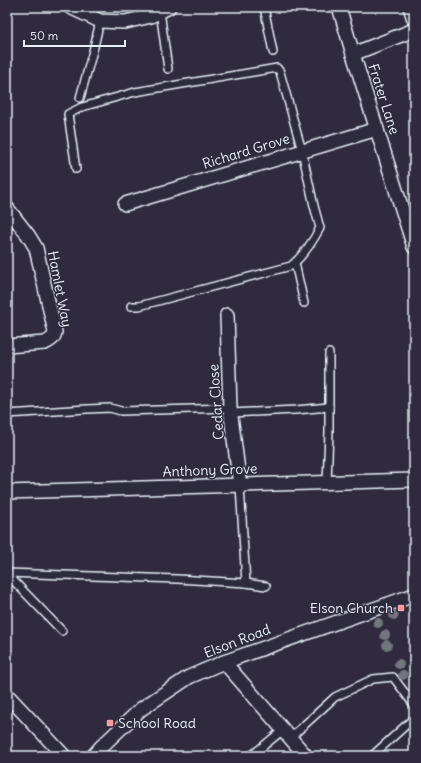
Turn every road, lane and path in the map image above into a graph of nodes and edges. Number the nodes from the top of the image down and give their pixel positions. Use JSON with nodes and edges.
{"nodes":[{"id":1,"x":70,"y":7,"type":"edge"},
{"id":2,"x":264,"y":7,"type":"edge"},
{"id":3,"x":339,"y":7,"type":"edge"},
{"id":4,"x":410,"y":7,"type":"edge"},
{"id":5,"x":165,"y":9,"type":"edge"},
{"id":6,"x":414,"y":19,"type":"edge"},
{"id":7,"x":100,"y":21,"type":"junction"},
{"id":8,"x":414,"y":30,"type":"edge"},
{"id":9,"x":273,"y":52,"type":"dead end"},
{"id":10,"x":352,"y":54,"type":"junction"},
{"id":11,"x":168,"y":69,"type":"dead end"},
{"id":12,"x":80,"y":98,"type":"dead end"},
{"id":13,"x":377,"y":129,"type":"junction"},
{"id":14,"x":302,"y":151,"type":"junction"},
{"id":15,"x":76,"y":169,"type":"dead end"},
{"id":16,"x":125,"y":204,"type":"dead end"},
{"id":17,"x":7,"y":208,"type":"edge"},
{"id":18,"x":414,"y":247,"type":"edge"},
{"id":19,"x":295,"y":263,"type":"junction"},
{"id":20,"x":304,"y":303,"type":"dead end"},
{"id":21,"x":131,"y":306,"type":"dead end"},
{"id":22,"x":227,"y":315,"type":"dead end"},
{"id":23,"x":7,"y":346,"type":"edge"},
{"id":24,"x":329,"y":352,"type":"dead end"},
{"id":25,"x":329,"y":407,"type":"junction"},
{"id":26,"x":231,"y":411,"type":"junction"},
{"id":27,"x":7,"y":414,"type":"edge"},
{"id":28,"x":414,"y":480,"type":"edge"},
{"id":29,"x":327,"y":483,"type":"junction"},
{"id":30,"x":240,"y":486,"type":"junction"},
{"id":31,"x":7,"y":492,"type":"edge"},
{"id":32,"x":7,"y":573,"type":"edge"},
{"id":33,"x":246,"y":583,"type":"junction"},
{"id":34,"x":266,"y":586,"type":"dead end"},
{"id":35,"x":414,"y":595,"type":"edge"},
{"id":36,"x":62,"y":631,"type":"dead end"},
{"id":37,"x":224,"y":662,"type":"junction"},
{"id":38,"x":7,"y":695,"type":"edge"},
{"id":39,"x":413,"y":700,"type":"edge"},
{"id":40,"x":414,"y":718,"type":"edge"},
{"id":41,"x":287,"y":734,"type":"junction"},
{"id":42,"x":64,"y":756,"type":"edge"},
{"id":43,"x":93,"y":756,"type":"edge"},
{"id":44,"x":251,"y":756,"type":"edge"},
{"id":45,"x":306,"y":756,"type":"edge"},
{"id":46,"x":372,"y":756,"type":"edge"}],
"edges":[{"from":1,"to":7,"type":"street"},
{"from":2,"to":9,"type":"lane"},
{"from":3,"to":10,"type":"street","name":"Frater Lane"},
{"from":4,"to":6,"type":"street"},
{"from":5,"to":7,"type":"street"},
{"from":5,"to":11,"type":"lane"},
{"from":7,"to":12,"type":"lane"},
{"from":8,"to":10,"type":"street"},
{"from":10,"to":13,"type":"street","name":"Frater Lane"},
{"from":13,"to":14,"type":"street","name":"Richard Grove"},
{"from":13,"to":18,"type":"street","name":"Frater Lane"},
{"from":14,"to":15,"type":"lane"},
{"from":14,"to":16,"type":"street","name":"Richard Grove"},
{"from":14,"to":19,"type":"lane"},
{"from":17,"to":23,"type":"street","name":"Hamlet Way"},
{"from":19,"to":20,"type":"lane"},
{"from":19,"to":21,"type":"lane"},
{"from":22,"to":26,"type":"street","name":"Cedar Close"},
{"from":24,"to":25,"type":"lane"},
{"from":25,"to":26,"type":"lane"},
{"from":25,"to":29,"type":"lane"},
{"from":26,"to":27,"type":"lane"},
{"from":26,"to":30,"type":"street","name":"Cedar Close"},
{"from":28,"to":29,"type":"street","name":"Anthony Grove"},
{"from":29,"to":30,"type":"street","name":"Anthony Grove"},
{"from":30,"to":31,"type":"street","name":"Anthony Grove"},
{"from":30,"to":33,"type":"lane"},
{"from":32,"to":33,"type":"lane"},
{"from":32,"to":36,"type":"lane"},
{"from":33,"to":34,"type":"lane"},
{"from":35,"to":37,"type":"street","name":"Elson Road"},
{"from":37,"to":41,"type":"street"},
{"from":37,"to":43,"type":"street","name":"Elson Road"},
{"from":38,"to":42,"type":"street"},
{"from":39,"to":41,"type":"lane"},
{"from":40,"to":46,"type":"lane"},
{"from":41,"to":44,"type":"lane"},
{"from":41,"to":45,"type":"street"}]}
